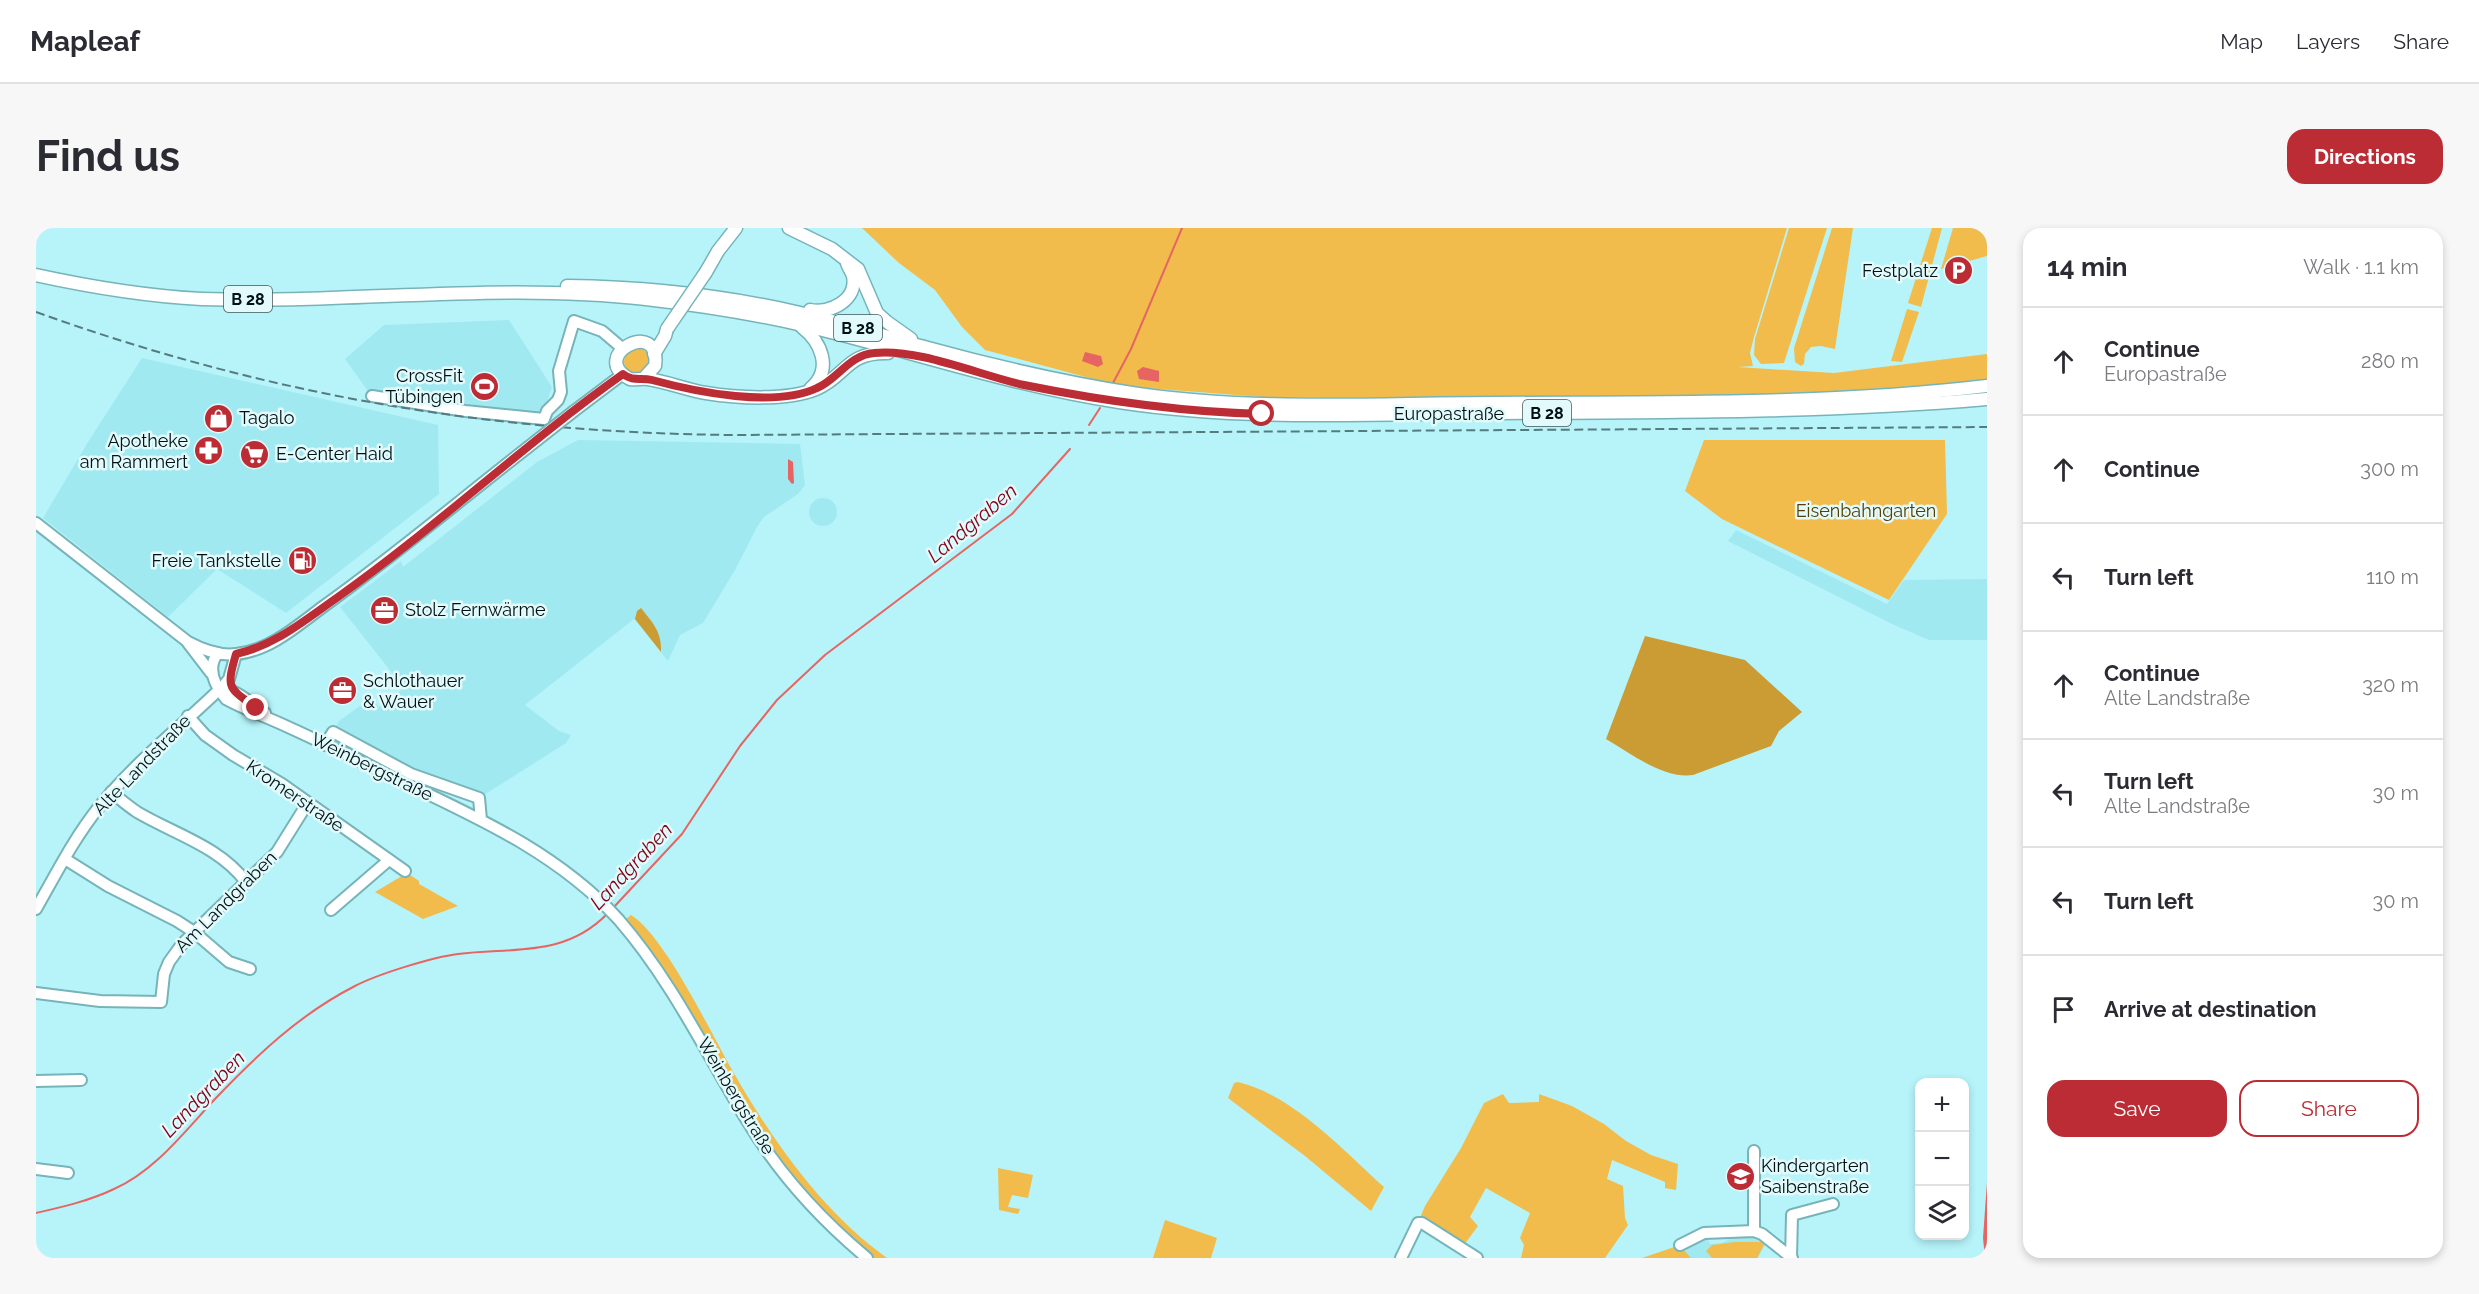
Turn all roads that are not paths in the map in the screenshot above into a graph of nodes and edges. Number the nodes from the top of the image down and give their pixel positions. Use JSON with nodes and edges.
{"nodes":[{"id":1,"x":721,"y":228,"type":"edge"},
{"id":2,"x":736,"y":228,"type":"edge"},
{"id":3,"x":789,"y":228,"type":"edge"},
{"id":4,"x":718,"y":251,"type":"junction"},
{"id":5,"x":844,"y":257,"type":"junction"},
{"id":6,"x":36,"y":275,"type":"edge"},
{"id":7,"x":463,"y":292,"type":"junction"},
{"id":8,"x":792,"y":311,"type":"junction"},
{"id":9,"x":799,"y":324,"type":"junction"},
{"id":10,"x":667,"y":329,"type":"junction"},
{"id":11,"x":645,"y":344,"type":"junction"},
{"id":12,"x":925,"y":347,"type":"junction"},
{"id":13,"x":622,"y":348,"type":"junction"},
{"id":14,"x":910,"y":354,"type":"junction"},
{"id":15,"x":654,"y":360,"type":"junction"},
{"id":16,"x":623,"y":374,"type":"junction"},
{"id":17,"x":645,"y":378,"type":"junction"},
{"id":18,"x":1987,"y":386,"type":"edge"},
{"id":19,"x":684,"y":388,"type":"junction"},
{"id":20,"x":805,"y":393,"type":"junction"},
{"id":21,"x":1105,"y":394,"type":"junction"},
{"id":22,"x":372,"y":396,"type":"dead end"},
{"id":23,"x":1987,"y":399,"type":"edge"},
{"id":24,"x":36,"y":524,"type":"edge"},
{"id":25,"x":188,"y":642,"type":"junction"},
{"id":26,"x":218,"y":653,"type":"junction"},
{"id":27,"x":236,"y":654,"type":"junction"},
{"id":28,"x":213,"y":676,"type":"junction"},
{"id":29,"x":229,"y":679,"type":"junction"},
{"id":30,"x":219,"y":690,"type":"junction"},
{"id":31,"x":233,"y":692,"type":"junction"},
{"id":32,"x":188,"y":716,"type":"junction"},
{"id":33,"x":284,"y":725,"type":"junction"},
{"id":34,"x":325,"y":745,"type":"junction"},
{"id":35,"x":111,"y":792,"type":"junction"},
{"id":36,"x":307,"y":804,"type":"junction"},
{"id":37,"x":481,"y":820,"type":"junction"},
{"id":38,"x":65,"y":859,"type":"junction"},
{"id":39,"x":389,"y":860,"type":"junction"},
{"id":40,"x":405,"y":871,"type":"dead end"},
{"id":41,"x":246,"y":882,"type":"junction"},
{"id":42,"x":36,"y":909,"type":"edge"},
{"id":43,"x":331,"y":910,"type":"dead end"},
{"id":44,"x":194,"y":932,"type":"junction"},
{"id":45,"x":250,"y":969,"type":"dead end"},
{"id":46,"x":36,"y":993,"type":"edge"},
{"id":47,"x":81,"y":1080,"type":"dead end"},
{"id":48,"x":36,"y":1081,"type":"edge"},
{"id":49,"x":1754,"y":1151,"type":"dead end"},
{"id":50,"x":36,"y":1169,"type":"edge"},
{"id":51,"x":68,"y":1173,"type":"dead end"},
{"id":52,"x":1833,"y":1204,"type":"dead end"},
{"id":53,"x":1754,"y":1231,"type":"junction"},
{"id":54,"x":1680,"y":1245,"type":"dead end"},
{"id":55,"x":867,"y":1258,"type":"edge"},
{"id":56,"x":1401,"y":1258,"type":"edge"},
{"id":57,"x":1477,"y":1258,"type":"edge"},
{"id":58,"x":1791,"y":1258,"type":"edge"}],
"edges":[{"from":1,"to":4,"type":"main road"},
{"from":2,"to":4,"type":"main road"},
{"from":3,"to":5,"type":"main road"},
{"from":4,"to":10,"type":"main road","bridge":true},
{"from":5,"to":8,"type":"main road"},
{"from":5,"to":12,"type":"main road"},
{"from":6,"to":7,"type":"main road","number":"B 28"},
{"from":7,"to":8,"type":"main road","number":"B 28"},
{"from":7,"to":9,"type":"main road","number":"B 28"},
{"from":8,"to":12,"type":"main road","number":"B 28"},
{"from":9,"to":14,"type":"main road","number":"B 28"},
{"from":9,"to":20,"type":"main road"},
{"from":10,"to":11,"type":"main road"},
{"from":10,"to":15,"type":"main road"},
{"from":11,"to":13,"type":"main road"},
{"from":11,"to":15,"type":"main road"},
{"from":12,"to":21,"type":"main road","name":"Europastraße","number":"B 28"},
{"from":13,"to":16,"type":"main road"},
{"from":13,"to":22,"type":"street"},
{"from":14,"to":20,"type":"main road"},
{"from":14,"to":21,"type":"main road","name":"Europastraße","number":"B 28"},
{"from":15,"to":17,"type":"main road"},
{"from":15,"to":19,"type":"main road"},
{"from":16,"to":17,"type":"main road"},
{"from":16,"to":27,"type":"street","bridge":true},
{"from":17,"to":19,"type":"main road"},
{"from":18,"to":21,"type":"main road","name":"Europastraße","number":"B 28"},
{"from":19,"to":20,"type":"main road"},
{"from":21,"to":23,"type":"main road","name":"Europastraße","number":"B 28"},
{"from":24,"to":25,"type":"street"},
{"from":25,"to":26,"type":"street"},
{"from":25,"to":28,"type":"street"},
{"from":26,"to":27,"type":"street"},
{"from":26,"to":28,"type":"street"},
{"from":27,"to":29,"type":"street","name":"Alte Landstraße"},
{"from":28,"to":30,"type":"street"},
{"from":29,"to":30,"type":"street","name":"Alte Landstraße"},
{"from":29,"to":31,"type":"street"},
{"from":30,"to":31,"type":"street"},
{"from":30,"to":32,"type":"street","name":"Alte Landstraße"},
{"from":30,"to":33,"type":"street"},
{"from":31,"to":33,"type":"street"},
{"from":32,"to":35,"type":"street","name":"Alte Landstraße"},
{"from":32,"to":36,"type":"street","name":"Kromerstraße"},
{"from":33,"to":34,"type":"street","name":"Weinbergstraße"},
{"from":34,"to":37,"type":"street","name":"Weinbergstraße"},
{"from":34,"to":37,"type":"street"},
{"from":35,"to":38,"type":"street","name":"Alte Landstraße"},
{"from":35,"to":41,"type":"street"},
{"from":36,"to":39,"type":"street","name":"Kromerstraße"},
{"from":36,"to":41,"type":"street","name":"Am Landgraben"},
{"from":37,"to":55,"type":"street","name":"Weinbergstraße"},
{"from":38,"to":42,"type":"street","name":"Alte Landstraße"},
{"from":38,"to":44,"type":"street"},
{"from":39,"to":40,"type":"street","name":"Kromerstraße"},
{"from":39,"to":43,"type":"street"},
{"from":41,"to":44,"type":"street","name":"Am Landgraben"},
{"from":44,"to":45,"type":"street"},
{"from":44,"to":46,"type":"street","name":"Am Landgraben"},
{"from":47,"to":48,"type":"street"},
{"from":49,"to":53,"type":"street"},
{"from":50,"to":51,"type":"street"},
{"from":52,"to":58,"type":"street"},
{"from":53,"to":54,"type":"street"},
{"from":53,"to":58,"type":"street"},
{"from":56,"to":57,"type":"street"}]}
